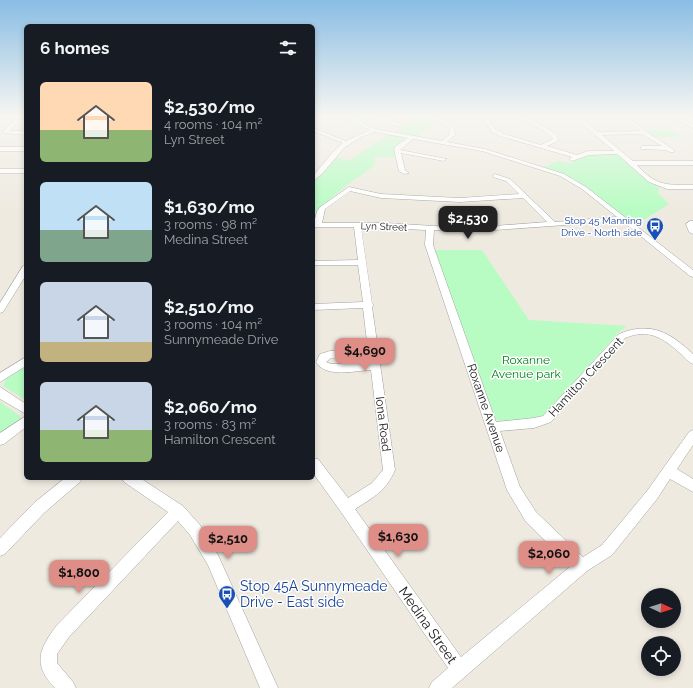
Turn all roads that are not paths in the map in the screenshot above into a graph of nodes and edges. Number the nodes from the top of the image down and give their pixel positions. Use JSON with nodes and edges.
{"nodes":[{"id":1,"x":341,"y":147,"type":"edge"},
{"id":2,"x":398,"y":147,"type":"edge"},
{"id":3,"x":467,"y":147,"type":"edge"},
{"id":4,"x":547,"y":147,"type":"edge"},
{"id":5,"x":613,"y":147,"type":"edge"},
{"id":6,"x":666,"y":147,"type":"edge"},
{"id":7,"x":643,"y":148,"type":"dead end"},
{"id":8,"x":0,"y":149,"type":"edge"},
{"id":9,"x":24,"y":149,"type":"edge"},
{"id":10,"x":398,"y":151,"type":"junction"},
{"id":11,"x":619,"y":152,"type":"junction"},
{"id":12,"x":578,"y":157,"type":"junction"},
{"id":13,"x":444,"y":159,"type":"dead end"},
{"id":14,"x":569,"y":160,"type":"dead end"},
{"id":15,"x":632,"y":163,"type":"junction"},
{"id":16,"x":693,"y":163,"type":"edge"},
{"id":17,"x":24,"y":170,"type":"edge"},
{"id":18,"x":0,"y":171,"type":"edge"},
{"id":19,"x":406,"y":173,"type":"dead end"},
{"id":20,"x":495,"y":176,"type":"dead end"},
{"id":21,"x":315,"y":177,"type":"edge"},
{"id":22,"x":693,"y":187,"type":"edge"},
{"id":23,"x":524,"y":196,"type":"junction"},
{"id":24,"x":622,"y":219,"type":"junction"},
{"id":25,"x":693,"y":223,"type":"edge"},
{"id":26,"x":553,"y":224,"type":"junction"},
{"id":27,"x":316,"y":225,"type":"edge"},
{"id":28,"x":357,"y":225,"type":"junction"},
{"id":29,"x":430,"y":228,"type":"junction"},
{"id":30,"x":693,"y":232,"type":"edge"},
{"id":31,"x":362,"y":262,"type":"junction"},
{"id":32,"x":315,"y":263,"type":"edge"},
{"id":33,"x":24,"y":271,"type":"edge"},
{"id":34,"x":693,"y":274,"type":"edge"},
{"id":35,"x":368,"y":305,"type":"junction"},
{"id":36,"x":315,"y":307,"type":"edge"},
{"id":37,"x":0,"y":310,"type":"edge"},
{"id":38,"x":374,"y":353,"type":"junction"},
{"id":39,"x":693,"y":360,"type":"edge"},
{"id":40,"x":24,"y":362,"type":"edge"},
{"id":41,"x":376,"y":366,"type":"junction"},
{"id":42,"x":0,"y":378,"type":"edge"},
{"id":43,"x":0,"y":391,"type":"edge"},
{"id":44,"x":24,"y":409,"type":"edge"},
{"id":45,"x":24,"y":422,"type":"edge"},
{"id":46,"x":493,"y":427,"type":"junction"},
{"id":47,"x":693,"y":435,"type":"edge"},
{"id":48,"x":0,"y":440,"type":"edge"},
{"id":49,"x":315,"y":466,"type":"edge"},
{"id":50,"x":669,"y":470,"type":"junction"},
{"id":51,"x":73,"y":480,"type":"edge"},
{"id":52,"x":132,"y":480,"type":"edge"},
{"id":53,"x":693,"y":486,"type":"edge"},
{"id":54,"x":346,"y":507,"type":"junction"},
{"id":55,"x":178,"y":511,"type":"junction"},
{"id":56,"x":0,"y":549,"type":"edge"},
{"id":57,"x":582,"y":566,"type":"junction"},
{"id":58,"x":459,"y":669,"type":"junction"},
{"id":59,"x":265,"y":686,"type":"edge"},
{"id":60,"x":67,"y":688,"type":"edge"},
{"id":61,"x":438,"y":688,"type":"edge"}],
"edges":[{"from":1,"to":21,"type":"street"},
{"from":2,"to":10,"type":"street"},
{"from":3,"to":24,"type":"street"},
{"from":4,"to":12,"type":"street"},
{"from":5,"to":11,"type":"street"},
{"from":6,"to":7,"type":"street"},
{"from":8,"to":9,"type":"street"},
{"from":10,"to":13,"type":"street"},
{"from":10,"to":19,"type":"street"},
{"from":11,"to":12,"type":"street"},
{"from":11,"to":15,"type":"street"},
{"from":12,"to":14,"type":"street"},
{"from":15,"to":16,"type":"street"},
{"from":15,"to":22,"type":"street"},
{"from":17,"to":18,"type":"street"},
{"from":20,"to":23,"type":"street"},
{"from":23,"to":26,"type":"street"},
{"from":23,"to":27,"type":"street"},
{"from":24,"to":26,"type":"street","name":"Lyn Street"},
{"from":24,"to":34,"type":"street"},
{"from":25,"to":30,"type":"street"},
{"from":26,"to":29,"type":"street","name":"Lyn Street"},
{"from":27,"to":28,"type":"street","name":"Lyn Street"},
{"from":28,"to":29,"type":"street","name":"Lyn Street"},
{"from":28,"to":31,"type":"street","name":"Iona Road"},
{"from":29,"to":46,"type":"street","name":"Roxanne Avenue"},
{"from":31,"to":32,"type":"street"},
{"from":31,"to":35,"type":"street","name":"Iona Road"},
{"from":33,"to":37,"type":"street"},
{"from":35,"to":36,"type":"street"},
{"from":35,"to":38,"type":"street","name":"Iona Road"},
{"from":38,"to":41,"type":"street","name":"Iona Road"},
{"from":38,"to":41,"type":"street"},
{"from":39,"to":46,"type":"street","name":"Hamilton Crescent"},
{"from":40,"to":42,"type":"street"},
{"from":41,"to":54,"type":"street","name":"Iona Road"},
{"from":43,"to":44,"type":"street"},
{"from":45,"to":48,"type":"street"},
{"from":46,"to":57,"type":"street","name":"Roxanne Avenue"},
{"from":47,"to":50,"type":"street"},
{"from":49,"to":54,"type":"street","name":"Medina Street"},
{"from":50,"to":53,"type":"street"},
{"from":50,"to":57,"type":"street"},
{"from":51,"to":56,"type":"street"},
{"from":52,"to":55,"type":"street"},
{"from":54,"to":58,"type":"street","name":"Medina Street"},
{"from":55,"to":59,"type":"street"},
{"from":55,"to":60,"type":"street"},
{"from":57,"to":58,"type":"street"},
{"from":58,"to":61,"type":"street"}]}
